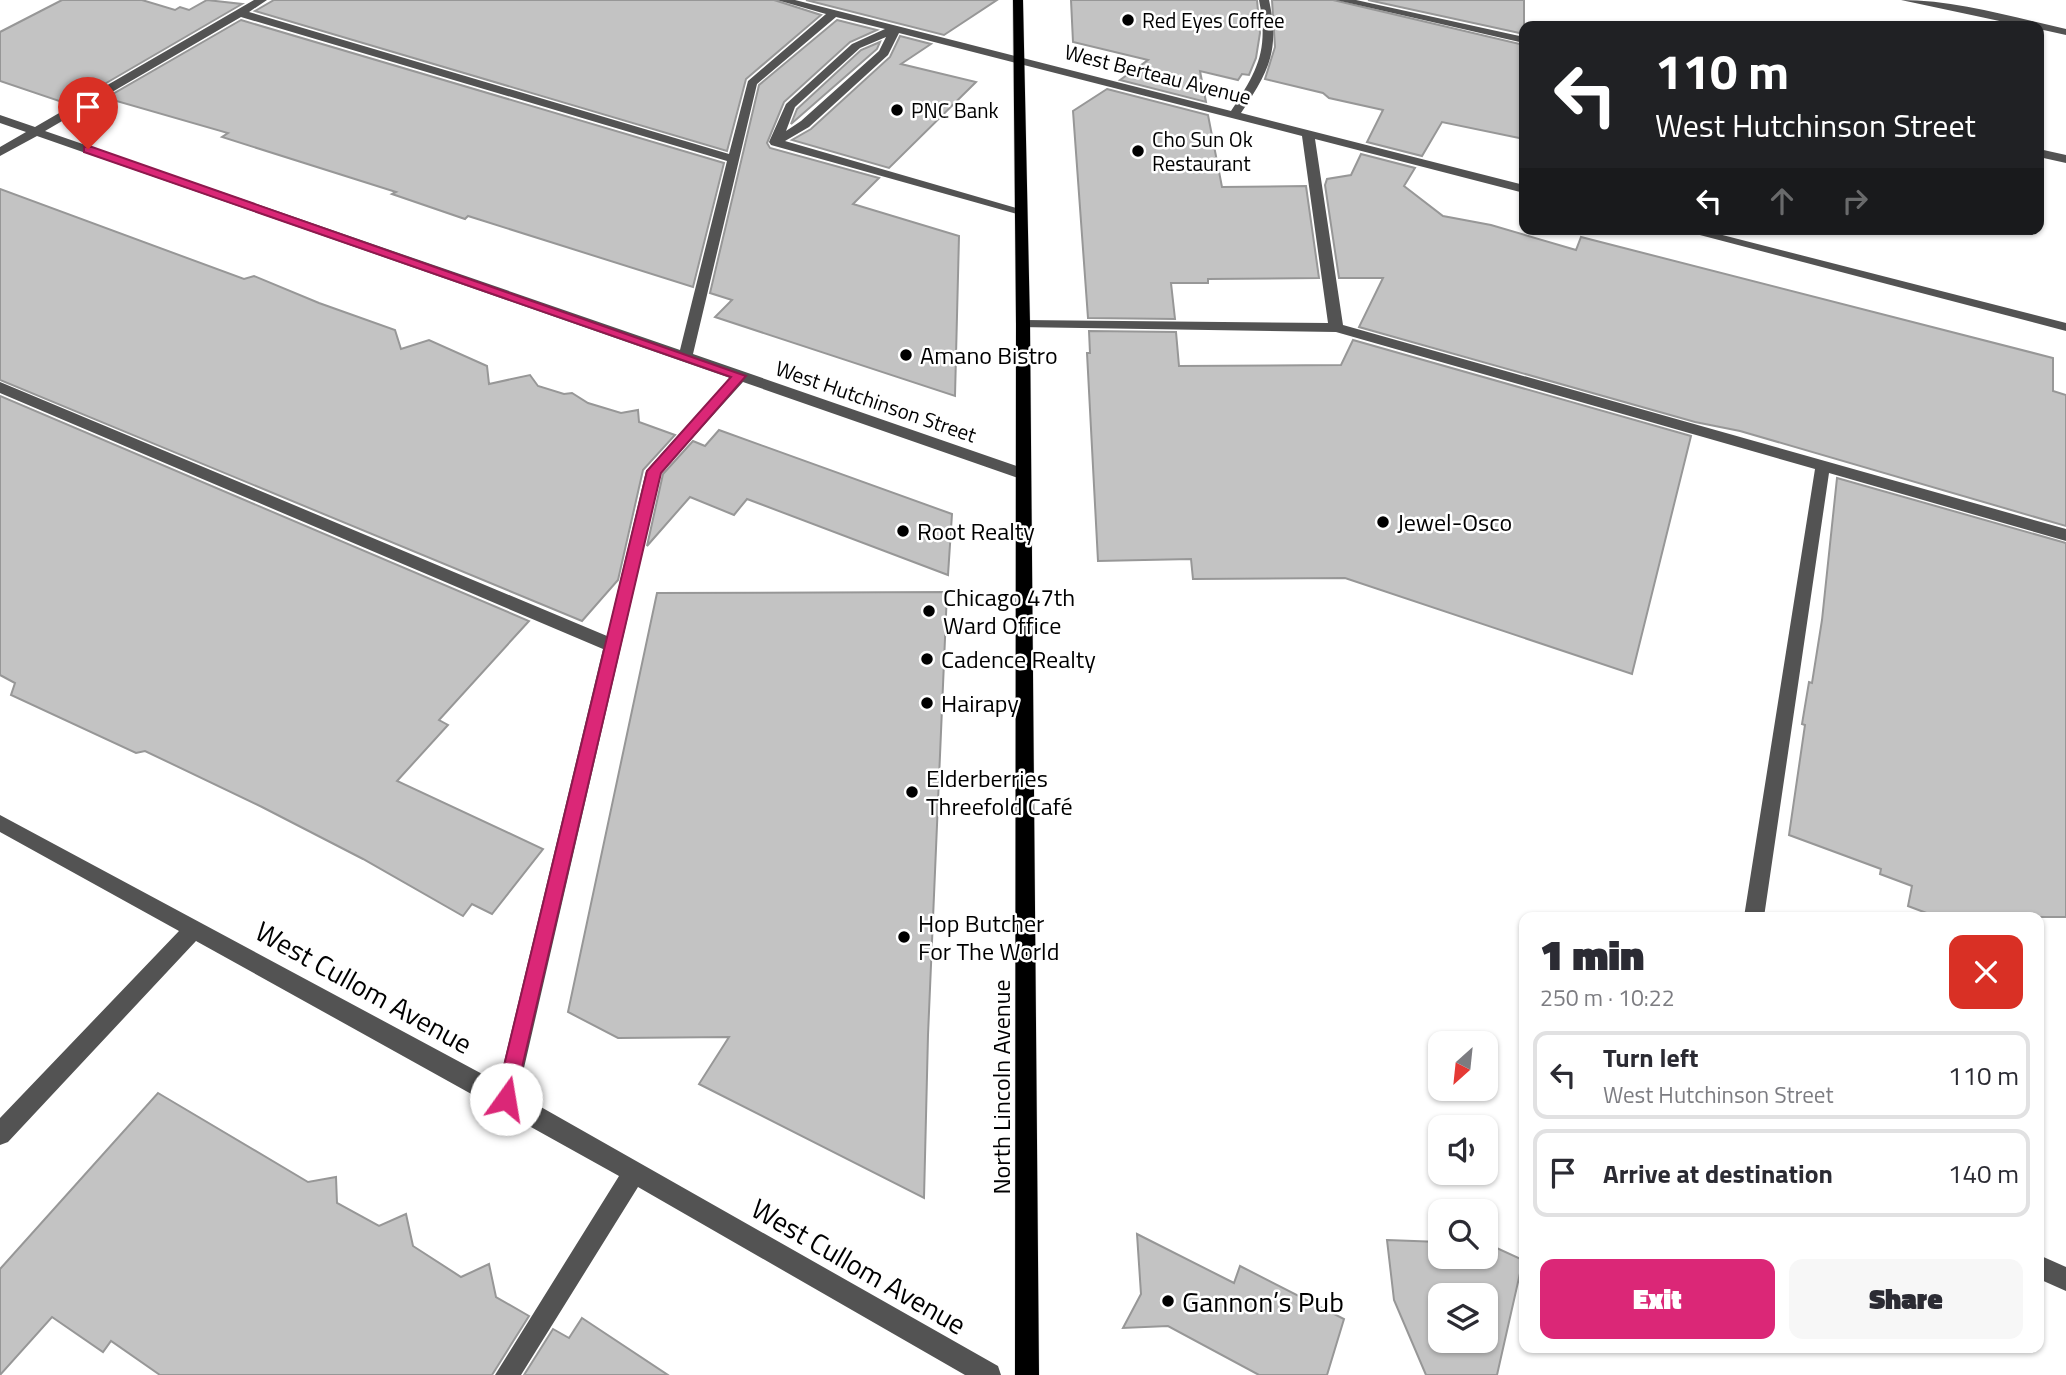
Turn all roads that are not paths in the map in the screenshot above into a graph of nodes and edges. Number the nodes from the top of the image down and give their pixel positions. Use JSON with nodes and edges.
{"nodes":[{"id":1,"x":262,"y":0,"type":"edge"},
{"id":2,"x":782,"y":0,"type":"edge"},
{"id":3,"x":1018,"y":0,"type":"edge"},
{"id":4,"x":1264,"y":0,"type":"edge"},
{"id":5,"x":1341,"y":0,"type":"edge"},
{"id":6,"x":1906,"y":0,"type":"edge"},
{"id":7,"x":240,"y":13,"type":"junction"},
{"id":8,"x":834,"y":13,"type":"junction"},
{"id":9,"x":2013,"y":21,"type":"edge"},
{"id":10,"x":2044,"y":27,"type":"edge"},
{"id":11,"x":895,"y":29,"type":"junction"},
{"id":12,"x":2066,"y":32,"type":"edge"},
{"id":13,"x":1519,"y":39,"type":"edge"},
{"id":14,"x":1019,"y":61,"type":"junction"},
{"id":15,"x":1234,"y":115,"type":"junction"},
{"id":16,"x":0,"y":119,"type":"edge"},
{"id":17,"x":36,"y":131,"type":"junction"},
{"id":18,"x":1308,"y":134,"type":"junction"},
{"id":19,"x":775,"y":142,"type":"junction"},
{"id":20,"x":0,"y":152,"type":"edge"},
{"id":21,"x":2044,"y":154,"type":"edge"},
{"id":22,"x":2066,"y":159,"type":"edge"},
{"id":23,"x":735,"y":160,"type":"junction"},
{"id":24,"x":1519,"y":188,"type":"edge"},
{"id":25,"x":1021,"y":211,"type":"junction"},
{"id":26,"x":1706,"y":235,"type":"edge"},
{"id":27,"x":1023,"y":324,"type":"junction"},
{"id":28,"x":2066,"y":327,"type":"edge"},
{"id":29,"x":1336,"y":328,"type":"junction"},
{"id":30,"x":685,"y":357,"type":"junction"},
{"id":31,"x":740,"y":376,"type":"junction"},
{"id":32,"x":0,"y":387,"type":"edge"},
{"id":33,"x":1824,"y":464,"type":"junction"},
{"id":34,"x":1023,"y":474,"type":"junction"},
{"id":35,"x":2066,"y":535,"type":"edge"},
{"id":36,"x":613,"y":646,"type":"junction"},
{"id":37,"x":0,"y":823,"type":"edge"},
{"id":38,"x":1755,"y":912,"type":"edge"},
{"id":39,"x":194,"y":929,"type":"junction"},
{"id":40,"x":506,"y":1099,"type":"junction"},
{"id":41,"x":0,"y":1134,"type":"edge"},
{"id":42,"x":634,"y":1172,"type":"junction"},
{"id":43,"x":2044,"y":1269,"type":"edge"},
{"id":44,"x":2066,"y":1279,"type":"edge"},
{"id":45,"x":507,"y":1375,"type":"edge"},
{"id":46,"x":989,"y":1375,"type":"edge"},
{"id":47,"x":1027,"y":1375,"type":"edge"}],
"edges":[{"from":1,"to":7,"type":"street"},
{"from":2,"to":8,"type":"street","name":"West Berteau Avenue"},
{"from":3,"to":14,"type":"main road","name":"North Lincoln Avenue"},
{"from":4,"to":15,"type":"street"},
{"from":5,"to":13,"type":"street"},
{"from":6,"to":9,"type":"street"},
{"from":7,"to":17,"type":"street"},
{"from":7,"to":23,"type":"street"},
{"from":8,"to":11,"type":"street","name":"West Berteau Avenue"},
{"from":8,"to":23,"type":"street"},
{"from":10,"to":12,"type":"street"},
{"from":11,"to":14,"type":"street","name":"West Berteau Avenue"},
{"from":11,"to":19,"type":"street"},
{"from":11,"to":19,"type":"street"},
{"from":14,"to":15,"type":"street","name":"West Berteau Avenue"},
{"from":14,"to":25,"type":"main road","name":"North Lincoln Avenue"},
{"from":15,"to":18,"type":"street","name":"West Berteau Avenue"},
{"from":16,"to":17,"type":"street","name":"West Hutchinson Street"},
{"from":17,"to":20,"type":"street"},
{"from":17,"to":30,"type":"street","name":"West Hutchinson Street"},
{"from":18,"to":24,"type":"street","name":"West Berteau Avenue"},
{"from":18,"to":29,"type":"street"},
{"from":19,"to":25,"type":"street"},
{"from":21,"to":22,"type":"street"},
{"from":23,"to":30,"type":"street"},
{"from":25,"to":27,"type":"main road","name":"North Lincoln Avenue"},
{"from":26,"to":28,"type":"street"},
{"from":27,"to":29,"type":"street"},
{"from":27,"to":34,"type":"main road","name":"North Lincoln Avenue"},
{"from":29,"to":33,"type":"street"},
{"from":30,"to":31,"type":"street","name":"West Hutchinson Street"},
{"from":31,"to":34,"type":"street","name":"West Hutchinson Street"},
{"from":31,"to":36,"type":"street"},
{"from":32,"to":36,"type":"street"},
{"from":33,"to":35,"type":"street"},
{"from":33,"to":38,"type":"street"},
{"from":34,"to":47,"type":"main road","name":"North Lincoln Avenue"},
{"from":36,"to":40,"type":"street"},
{"from":37,"to":39,"type":"street","name":"West Cullom Avenue"},
{"from":39,"to":40,"type":"street","name":"West Cullom Avenue"},
{"from":39,"to":41,"type":"street"},
{"from":40,"to":42,"type":"street","name":"West Cullom Avenue"},
{"from":42,"to":45,"type":"street"},
{"from":42,"to":46,"type":"street","name":"West Cullom Avenue"},
{"from":43,"to":44,"type":"street"}]}
